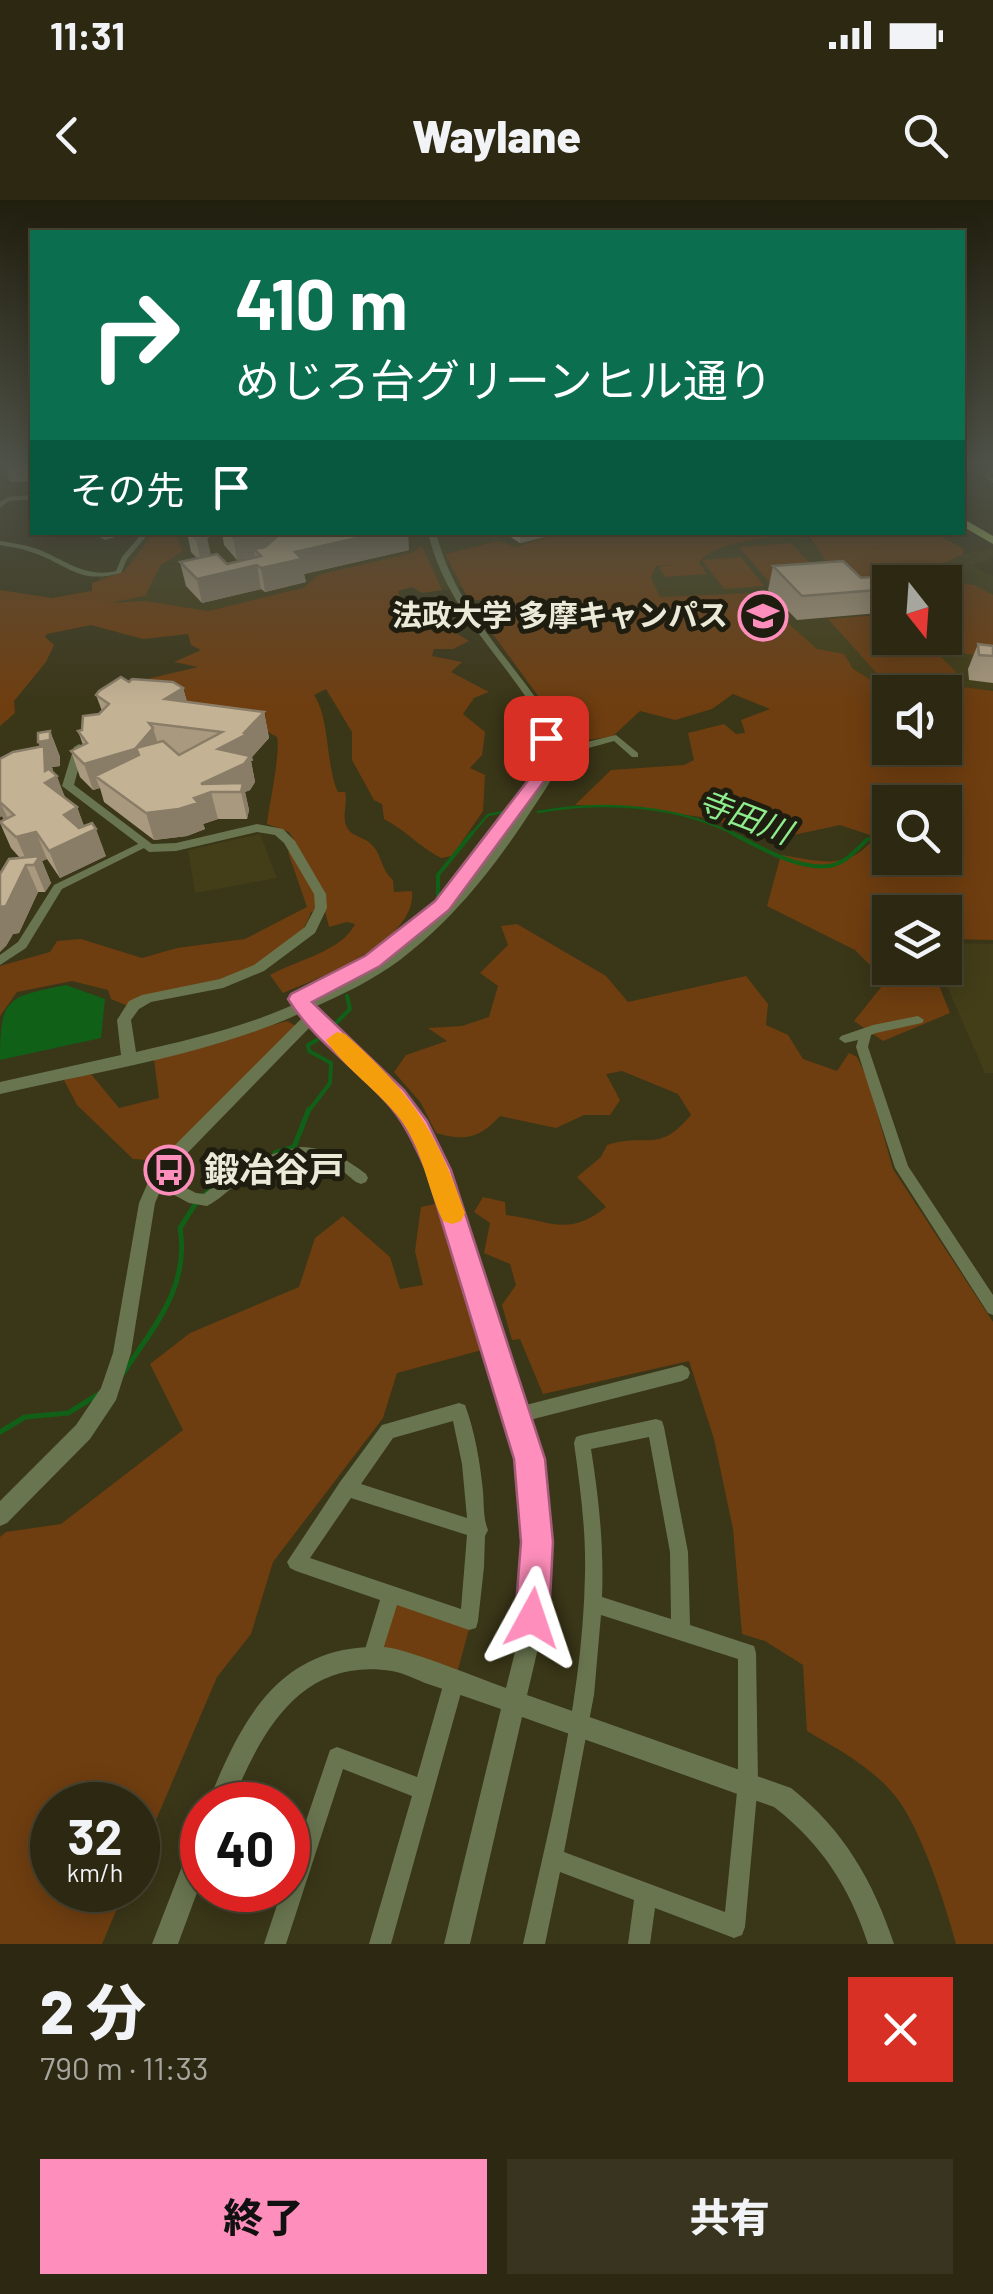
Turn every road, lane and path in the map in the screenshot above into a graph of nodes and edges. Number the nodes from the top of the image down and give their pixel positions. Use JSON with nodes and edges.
{"nodes":[{"id":1,"x":2,"y":543,"type":"edge"},
{"id":2,"x":137,"y":543,"type":"edge"},
{"id":3,"x":432,"y":543,"type":"edge"},
{"id":4,"x":79,"y":746,"type":"edge"},
{"id":5,"x":551,"y":750,"type":"junction"},
{"id":6,"x":635,"y":755,"type":"dead end"},
{"id":7,"x":142,"y":846,"type":"junction"},
{"id":8,"x":0,"y":961,"type":"edge"},
{"id":9,"x":305,"y":1008,"type":"junction"},
{"id":10,"x":918,"y":1020,"type":"dead end"},
{"id":11,"x":866,"y":1032,"type":"junction"},
{"id":12,"x":844,"y":1039,"type":"dead end"},
{"id":13,"x":129,"y":1053,"type":"junction"},
{"id":14,"x":0,"y":1079,"type":"edge"},
{"id":15,"x":0,"y":1088,"type":"edge"},
{"id":16,"x":361,"y":1178,"type":"dead end"},
{"id":17,"x":157,"y":1179,"type":"junction"},
{"id":18,"x":993,"y":1308,"type":"edge"},
{"id":19,"x":682,"y":1374,"type":"dead end"},
{"id":20,"x":518,"y":1415,"type":"junction"},
{"id":21,"x":346,"y":1488,"type":"junction"},
{"id":22,"x":0,"y":1516,"type":"edge"},
{"id":23,"x":478,"y":1530,"type":"junction"},
{"id":24,"x":390,"y":1597,"type":"junction"},
{"id":25,"x":596,"y":1604,"type":"junction"},
{"id":26,"x":681,"y":1632,"type":"junction"},
{"id":27,"x":372,"y":1656,"type":"junction"},
{"id":28,"x":454,"y":1682,"type":"junction"},
{"id":29,"x":516,"y":1703,"type":"junction"},
{"id":30,"x":580,"y":1726,"type":"junction"},
{"id":31,"x":228,"y":1782,"type":"edge"},
{"id":32,"x":748,"y":1782,"type":"junction"},
{"id":33,"x":423,"y":1790,"type":"junction"},
{"id":34,"x":552,"y":1858,"type":"junction"},
{"id":35,"x":646,"y":1895,"type":"junction"},
{"id":36,"x":180,"y":1904,"type":"edge"},
{"id":37,"x":165,"y":1944,"type":"edge"},
{"id":38,"x":275,"y":1944,"type":"edge"},
{"id":39,"x":380,"y":1944,"type":"edge"},
{"id":40,"x":457,"y":1944,"type":"edge"},
{"id":41,"x":534,"y":1944,"type":"edge"},
{"id":42,"x":639,"y":1944,"type":"edge"},
{"id":43,"x":881,"y":1944,"type":"edge"}],
"edges":[{"from":1,"to":2,"type":"street"},
{"from":3,"to":5,"type":"street"},
{"from":4,"to":7,"type":"street"},
{"from":5,"to":6,"type":"street"},
{"from":5,"to":9,"type":"street"},
{"from":7,"to":8,"type":"street"},
{"from":7,"to":13,"type":"street"},
{"from":9,"to":13,"type":"street"},
{"from":9,"to":17,"type":"street"},
{"from":9,"to":20,"type":"street"},
{"from":10,"to":11,"type":"street"},
{"from":11,"to":12,"type":"street"},
{"from":11,"to":18,"type":"street"},
{"from":13,"to":14,"type":"street"},
{"from":13,"to":15,"type":"street"},
{"from":16,"to":17,"type":"street"},
{"from":17,"to":22,"type":"street"},
{"from":19,"to":20,"type":"street"},
{"from":20,"to":29,"type":"street"},
{"from":21,"to":23,"type":"street"},
{"from":21,"to":23,"type":"street"},
{"from":21,"to":24,"type":"street"},
{"from":23,"to":24,"type":"street"},
{"from":24,"to":27,"type":"street"},
{"from":25,"to":26,"type":"street"},
{"from":25,"to":26,"type":"street"},
{"from":25,"to":30,"type":"street"},
{"from":26,"to":32,"type":"street"},
{"from":27,"to":28,"type":"street"},
{"from":27,"to":31,"type":"street"},
{"from":28,"to":29,"type":"street"},
{"from":28,"to":33,"type":"street"},
{"from":29,"to":30,"type":"street"},
{"from":29,"to":40,"type":"street"},
{"from":30,"to":32,"type":"street"},
{"from":30,"to":34,"type":"street"},
{"from":32,"to":35,"type":"street"},
{"from":32,"to":43,"type":"street"},
{"from":33,"to":38,"type":"street"},
{"from":33,"to":39,"type":"street"},
{"from":34,"to":35,"type":"street"},
{"from":34,"to":41,"type":"street"},
{"from":35,"to":42,"type":"street"},
{"from":36,"to":37,"type":"street"}]}
